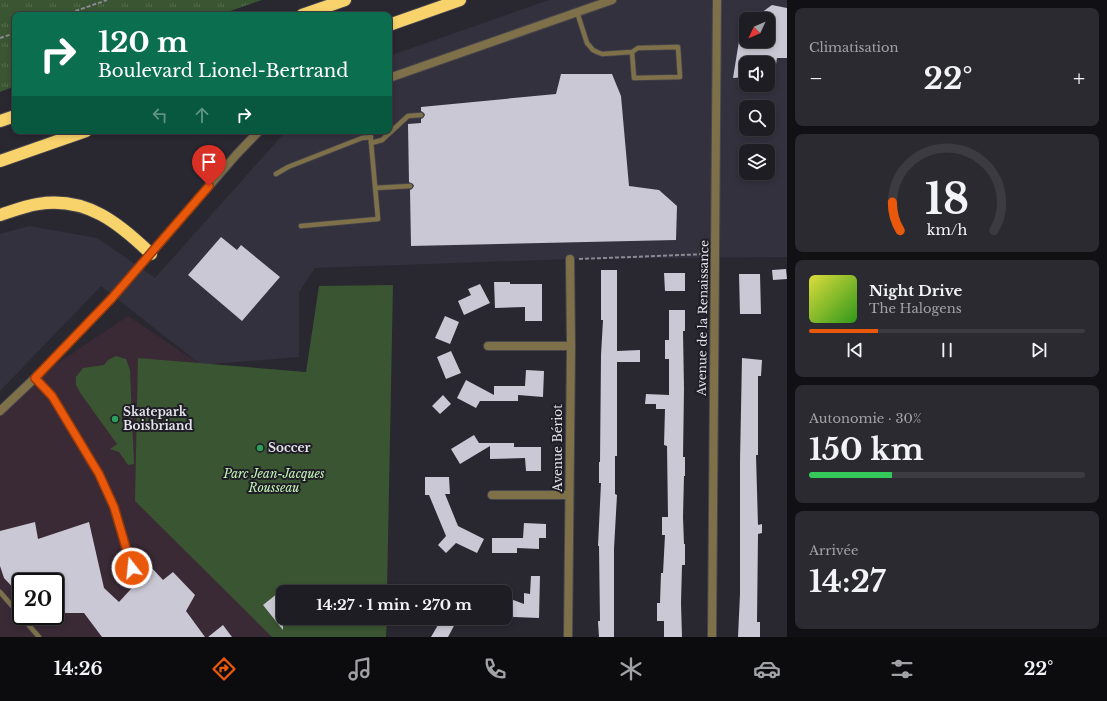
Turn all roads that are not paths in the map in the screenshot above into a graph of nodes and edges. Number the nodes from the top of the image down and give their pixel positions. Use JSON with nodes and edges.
{"nodes":[{"id":1,"x":344,"y":0,"type":"edge"},
{"id":2,"x":460,"y":0,"type":"edge"},
{"id":3,"x":612,"y":0,"type":"edge"},
{"id":4,"x":717,"y":0,"type":"edge"},
{"id":5,"x":310,"y":12,"type":"edge"},
{"id":6,"x":576,"y":12,"type":"junction"},
{"id":7,"x":392,"y":24,"type":"edge"},
{"id":8,"x":632,"y":52,"type":"junction"},
{"id":9,"x":392,"y":77,"type":"edge"},
{"id":10,"x":421,"y":116,"type":"dead end"},
{"id":11,"x":12,"y":117,"type":"edge"},
{"id":12,"x":0,"y":121,"type":"edge"},
{"id":13,"x":392,"y":131,"type":"edge"},
{"id":14,"x":77,"y":134,"type":"edge"},
{"id":15,"x":256,"y":134,"type":"edge"},
{"id":16,"x":370,"y":134,"type":"edge"},
{"id":17,"x":388,"y":134,"type":"edge"},
{"id":18,"x":371,"y":137,"type":"junction"},
{"id":19,"x":371,"y":144,"type":"junction"},
{"id":20,"x":0,"y":161,"type":"edge"},
{"id":21,"x":276,"y":174,"type":"dead end"},
{"id":22,"x":410,"y":186,"type":"dead end"},
{"id":23,"x":375,"y":188,"type":"junction"},
{"id":24,"x":0,"y":215,"type":"edge"},
{"id":25,"x":301,"y":226,"type":"dead end"},
{"id":26,"x":151,"y":254,"type":"junction"},
{"id":27,"x":570,"y":259,"type":"road end"},
{"id":28,"x":488,"y":346,"type":"dead end"},
{"id":29,"x":571,"y":346,"type":"junction"},
{"id":30,"x":35,"y":378,"type":"junction"},
{"id":31,"x":0,"y":411,"type":"edge"},
{"id":32,"x":492,"y":495,"type":"dead end"},
{"id":33,"x":570,"y":495,"type":"junction"},
{"id":34,"x":132,"y":568,"type":"dead end"},
{"id":35,"x":0,"y":592,"type":"edge"},
{"id":36,"x":39,"y":637,"type":"edge"},
{"id":37,"x":568,"y":637,"type":"edge"},
{"id":38,"x":712,"y":637,"type":"edge"}],
"edges":[{"from":1,"to":5,"type":"highway"},
{"from":2,"to":7,"type":"highway"},
{"from":3,"to":6,"type":"street"},
{"from":4,"to":38,"type":"street","name":"Avenue de la Renaissance"},
{"from":6,"to":8,"type":"lane"},
{"from":6,"to":9,"type":"street"},
{"from":8,"to":8,"type":"lane"},
{"from":10,"to":13,"type":"lane"},
{"from":11,"to":12,"type":"highway"},
{"from":14,"to":20,"type":"highway"},
{"from":15,"to":26,"type":"street"},
{"from":16,"to":18,"type":"lane"},
{"from":17,"to":19,"type":"lane"},
{"from":18,"to":19,"type":"lane"},
{"from":18,"to":21,"type":"lane"},
{"from":19,"to":23,"type":"lane"},
{"from":22,"to":23,"type":"lane"},
{"from":23,"to":25,"type":"lane"},
{"from":24,"to":26,"type":"highway"},
{"from":26,"to":30,"type":"street"},
{"from":27,"to":29,"type":"street","name":"Avenue Bériot"},
{"from":28,"to":29,"type":"street"},
{"from":29,"to":33,"type":"street","name":"Avenue Bériot"},
{"from":30,"to":31,"type":"street"},
{"from":30,"to":34,"type":"lane"},
{"from":32,"to":33,"type":"street"},
{"from":33,"to":37,"type":"street","name":"Avenue Bériot"},
{"from":35,"to":36,"type":"lane"}]}
